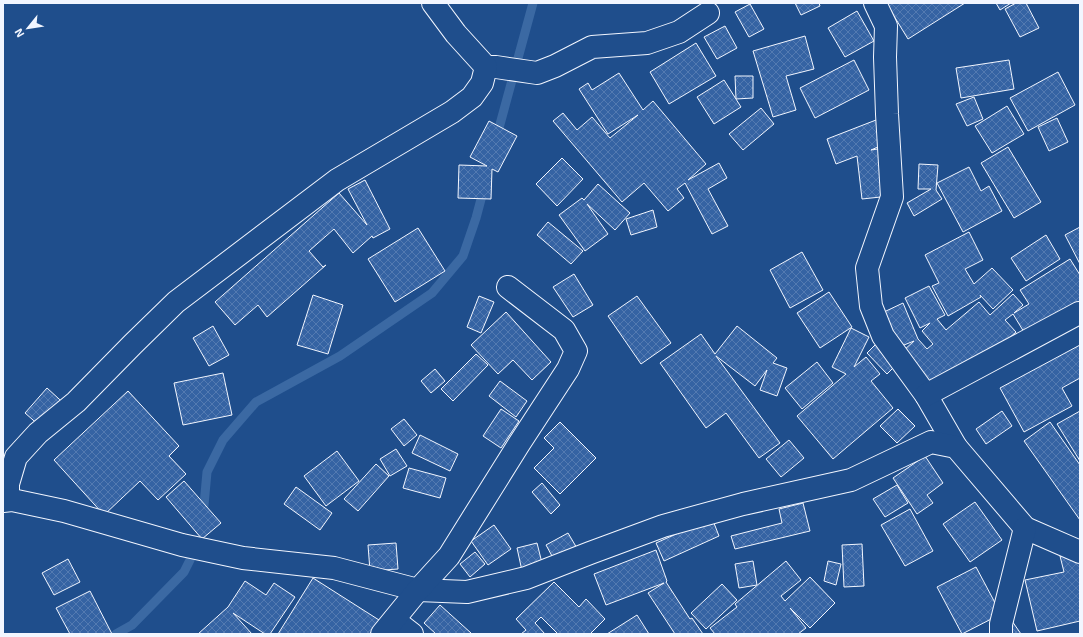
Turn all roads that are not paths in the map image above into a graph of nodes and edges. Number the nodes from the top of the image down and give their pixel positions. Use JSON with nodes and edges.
{"nodes":[{"id":1,"x":433,"y":3,"type":"edge"},
{"id":2,"x":875,"y":3,"type":"edge"},
{"id":3,"x":708,"y":13,"type":"dead end"},
{"id":4,"x":491,"y":67,"type":"junction"},
{"id":5,"x":508,"y":287,"type":"dead end"},
{"id":6,"x":1079,"y":313,"type":"edge"},
{"id":7,"x":926,"y":395,"type":"junction"},
{"id":8,"x":956,"y":447,"type":"junction"},
{"id":9,"x":6,"y":500,"type":"edge"},
{"id":10,"x":1025,"y":528,"type":"junction"},
{"id":11,"x":1080,"y":552,"type":"edge"},
{"id":12,"x":418,"y":590,"type":"junction"},
{"id":13,"x":388,"y":627,"type":"edge"},
{"id":14,"x":412,"y":634,"type":"edge"},
{"id":15,"x":1001,"y":634,"type":"edge"}],
"edges":[{"from":1,"to":4,"type":"street"},
{"from":2,"to":7,"type":"street"},
{"from":3,"to":4,"type":"street"},
{"from":4,"to":9,"type":"street"},
{"from":5,"to":12,"type":"street"},
{"from":6,"to":7,"type":"street"},
{"from":7,"to":8,"type":"street"},
{"from":8,"to":10,"type":"street"},
{"from":8,"to":12,"type":"street"},
{"from":9,"to":12,"type":"street"},
{"from":10,"to":11,"type":"street"},
{"from":10,"to":15,"type":"street"},
{"from":12,"to":13,"type":"street"},
{"from":13,"to":14,"type":"street"}]}
